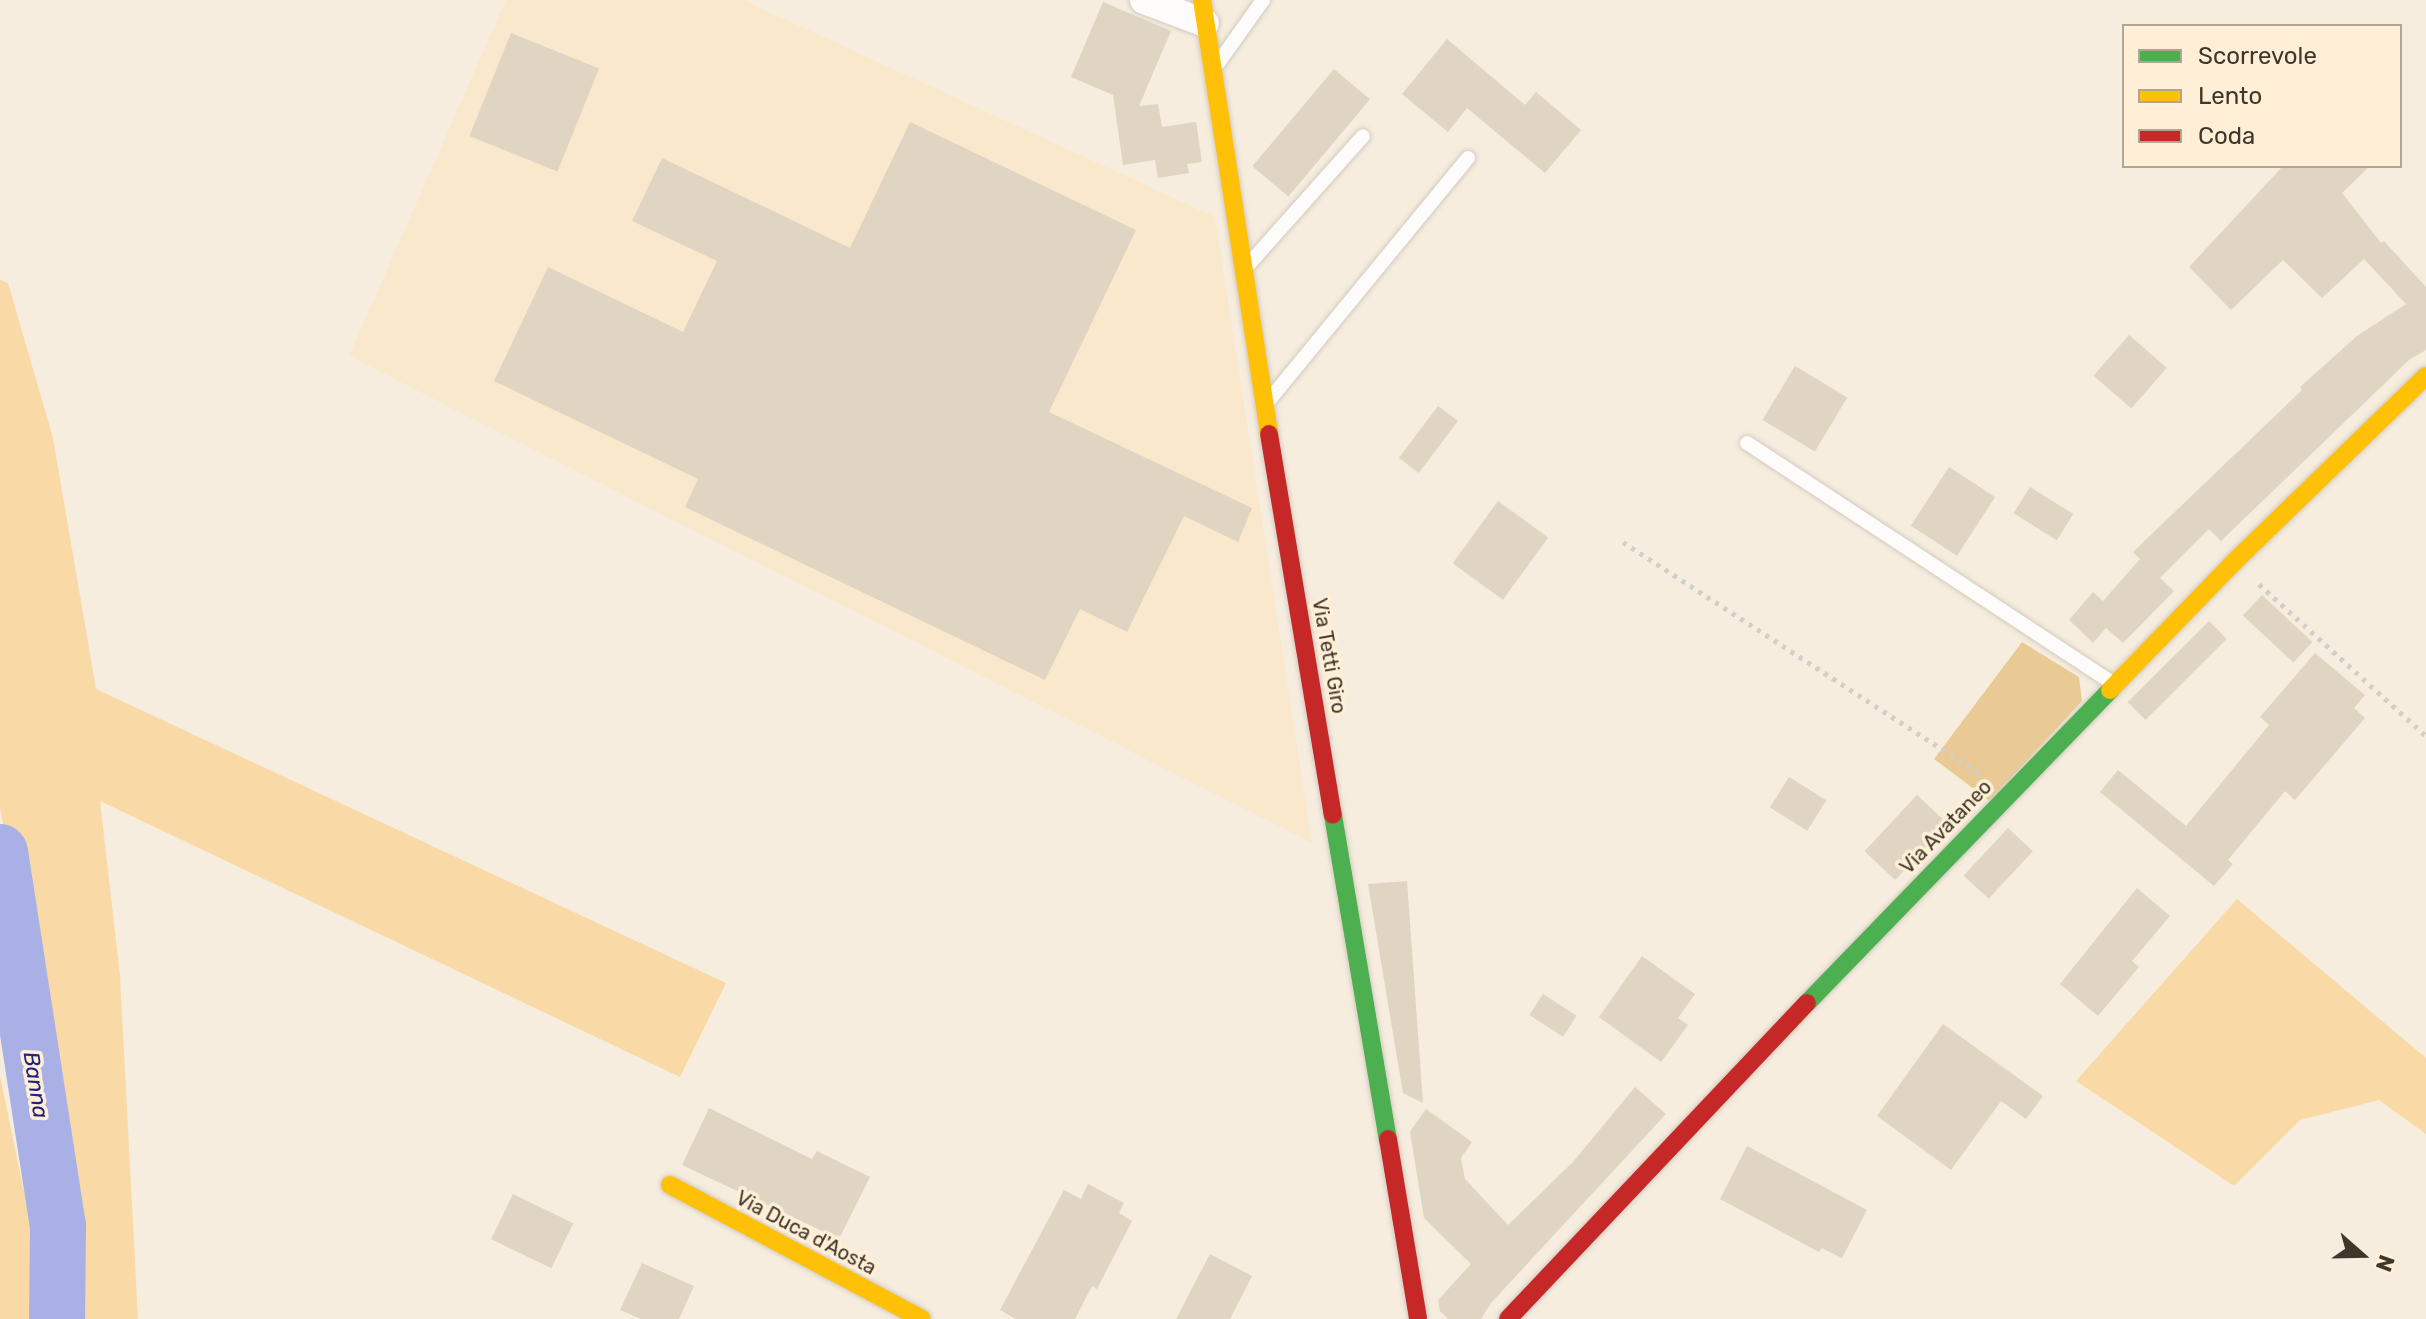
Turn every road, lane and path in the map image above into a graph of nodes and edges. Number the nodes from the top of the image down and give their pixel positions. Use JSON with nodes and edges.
{"nodes":[{"id":1,"x":1144,"y":0,"type":"edge"},
{"id":2,"x":1263,"y":0,"type":"edge"},
{"id":3,"x":1203,"y":12,"type":"edge"},
{"id":4,"x":1213,"y":71,"type":"junction"},
{"id":5,"x":1363,"y":136,"type":"dead end"},
{"id":6,"x":1468,"y":158,"type":"dead end"},
{"id":7,"x":1244,"y":271,"type":"junction"},
{"id":8,"x":2426,"y":376,"type":"edge"},
{"id":9,"x":1265,"y":406,"type":"junction"},
{"id":10,"x":1747,"y":443,"type":"dead end"},
{"id":11,"x":1623,"y":542,"type":"dead end"},
{"id":12,"x":2234,"y":562,"type":"junction"},
{"id":13,"x":2115,"y":685,"type":"junction"},
{"id":14,"x":2426,"y":736,"type":"edge"},
{"id":15,"x":2010,"y":793,"type":"junction"},
{"id":16,"x":670,"y":1185,"type":"dead end"},
{"id":17,"x":922,"y":1319,"type":"edge"},
{"id":18,"x":1418,"y":1319,"type":"edge"},
{"id":19,"x":1508,"y":1319,"type":"edge"}],
"edges":[{"from":1,"to":3,"type":"street"},
{"from":2,"to":4,"type":"lane"},
{"from":3,"to":4,"type":"street","name":"Via Tetti Giro"},
{"from":4,"to":7,"type":"street","name":"Via Tetti Giro"},
{"from":5,"to":7,"type":"lane"},
{"from":6,"to":9,"type":"lane"},
{"from":7,"to":9,"type":"street","name":"Via Tetti Giro"},
{"from":8,"to":12,"type":"street","name":"Via Avataneo"},
{"from":9,"to":18,"type":"street","name":"Via Tetti Giro"},
{"from":10,"to":13,"type":"lane"},
{"from":11,"to":15,"type":"path"},
{"from":12,"to":13,"type":"street","name":"Via Avataneo"},
{"from":12,"to":14,"type":"path"},
{"from":13,"to":15,"type":"street","name":"Via Avataneo"},
{"from":15,"to":19,"type":"street","name":"Via Avataneo"},
{"from":16,"to":17,"type":"street","name":"Via Duca d'Aosta"}]}
